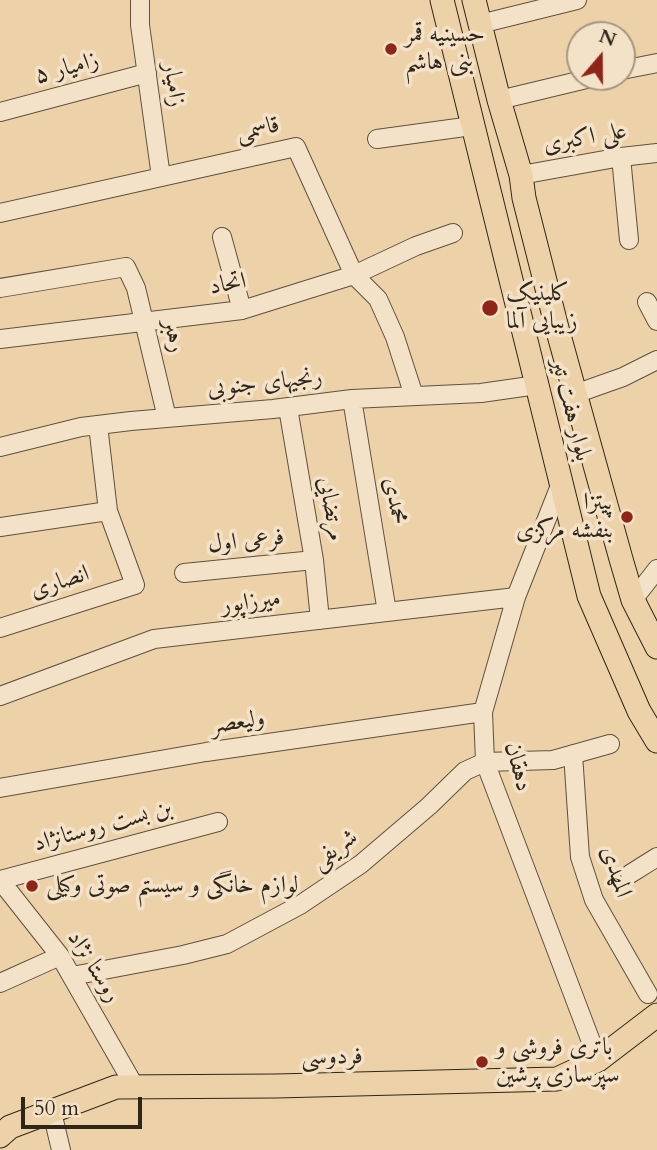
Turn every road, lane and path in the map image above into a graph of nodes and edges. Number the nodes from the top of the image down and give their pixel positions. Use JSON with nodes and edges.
{"nodes":[{"id":1,"x":140,"y":0,"type":"edge"},
{"id":2,"x":442,"y":0,"type":"edge"},
{"id":3,"x":474,"y":0,"type":"edge"},
{"id":4,"x":577,"y":0,"type":"edge"},
{"id":5,"x":480,"y":24,"type":"junction"},
{"id":6,"x":657,"y":63,"type":"edge"},
{"id":7,"x":636,"y":68,"type":"edge"},
{"id":8,"x":147,"y":73,"type":"junction"},
{"id":9,"x":566,"y":84,"type":"edge"},
{"id":10,"x":499,"y":100,"type":"junction"},
{"id":11,"x":0,"y":112,"type":"edge"},
{"id":12,"x":472,"y":126,"type":"junction"},
{"id":13,"x":377,"y":139,"type":"dead end"},
{"id":14,"x":657,"y":153,"type":"edge"},
{"id":15,"x":621,"y":157,"type":"junction"},
{"id":16,"x":521,"y":175,"type":"junction"},
{"id":17,"x":161,"y":177,"type":"junction"},
{"id":18,"x":524,"y":198,"type":"junction"},
{"id":19,"x":492,"y":205,"type":"junction"},
{"id":20,"x":0,"y":213,"type":"edge"},
{"id":21,"x":453,"y":233,"type":"dead end"},
{"id":22,"x":222,"y":237,"type":"dead end"},
{"id":23,"x":629,"y":240,"type":"dead end"},
{"id":24,"x":542,"y":268,"type":"junction"},
{"id":25,"x":354,"y":275,"type":"junction"},
{"id":26,"x":509,"y":275,"type":"junction"},
{"id":27,"x":0,"y":288,"type":"edge"},
{"id":28,"x":647,"y":302,"type":"dead end"},
{"id":29,"x":242,"y":310,"type":"junction"},
{"id":30,"x":144,"y":321,"type":"junction"},
{"id":31,"x":657,"y":321,"type":"edge"},
{"id":32,"x":0,"y":339,"type":"edge"},
{"id":33,"x":657,"y":360,"type":"edge"},
{"id":34,"x":537,"y":385,"type":"junction"},
{"id":35,"x":575,"y":394,"type":"junction"},
{"id":36,"x":414,"y":396,"type":"junction"},
{"id":37,"x":352,"y":399,"type":"junction"},
{"id":38,"x":288,"y":408,"type":"junction"},
{"id":39,"x":167,"y":418,"type":"junction"},
{"id":40,"x":98,"y":425,"type":"junction"},
{"id":41,"x":0,"y":447,"type":"edge"},
{"id":42,"x":561,"y":483,"type":"junction"},
{"id":43,"x":108,"y":511,"type":"junction"},
{"id":44,"x":0,"y":527,"type":"edge"},
{"id":45,"x":314,"y":560,"type":"junction"},
{"id":46,"x":656,"y":570,"type":"edge"},
{"id":47,"x":184,"y":573,"type":"dead end"},
{"id":48,"x":516,"y":597,"type":"junction"},
{"id":49,"x":633,"y":600,"type":"junction"},
{"id":50,"x":387,"y":612,"type":"junction"},
{"id":51,"x":320,"y":620,"type":"junction"},
{"id":52,"x":0,"y":628,"type":"edge"},
{"id":53,"x":657,"y":647,"type":"edge"},
{"id":54,"x":0,"y":696,"type":"edge"},
{"id":55,"x":483,"y":712,"type":"junction"},
{"id":56,"x":657,"y":741,"type":"edge"},
{"id":57,"x":610,"y":744,"type":"dead end"},
{"id":58,"x":573,"y":754,"type":"junction"},
{"id":59,"x":485,"y":762,"type":"junction"},
{"id":60,"x":0,"y":788,"type":"edge"},
{"id":61,"x":218,"y":822,"type":"dead end"},
{"id":62,"x":657,"y":857,"type":"edge"},
{"id":63,"x":630,"y":874,"type":"dead end"},
{"id":64,"x":0,"y":880,"type":"edge"},
{"id":65,"x":61,"y":956,"type":"junction"},
{"id":66,"x":72,"y":976,"type":"junction"},
{"id":67,"x":0,"y":983,"type":"edge"},
{"id":68,"x":653,"y":1004,"type":"edge"},
{"id":69,"x":598,"y":1060,"type":"junction"},
{"id":70,"x":135,"y":1087,"type":"junction"},
{"id":71,"x":51,"y":1112,"type":"junction"},
{"id":72,"x":0,"y":1136,"type":"edge"},
{"id":73,"x":61,"y":1150,"type":"edge"}],
"edges":[{"from":1,"to":8,"type":"street","name":"زامیار"},
{"from":2,"to":12,"type":"main road","name":"بلوار هفت تیر"},
{"from":3,"to":5,"type":"main road","name":"بلوار هفت تیر"},
{"from":4,"to":5,"type":"street"},
{"from":5,"to":10,"type":"main road","name":"بلوار هفت تیر"},
{"from":6,"to":7,"type":"street"},
{"from":8,"to":11,"type":"street","name":"زامیار ۵"},
{"from":8,"to":17,"type":"street","name":"زامیار"},
{"from":9,"to":10,"type":"street"},
{"from":10,"to":16,"type":"main road","name":"بلوار هفت تیر"},
{"from":12,"to":13,"type":"street"},
{"from":12,"to":19,"type":"main road","name":"بلوار هفت تیر"},
{"from":14,"to":15,"type":"street","name":"علی اکبری"},
{"from":15,"to":16,"type":"street","name":"علی اکبری"},
{"from":15,"to":23,"type":"street"},
{"from":16,"to":18,"type":"main road","name":"بلوار هفت تیر"},
{"from":17,"to":20,"type":"street","name":"قاسمی"},
{"from":17,"to":25,"type":"street","name":"قاسمی"},
{"from":18,"to":19,"type":"main road"},
{"from":18,"to":24,"type":"main road","name":"بلوار هفت تیر"},
{"from":19,"to":26,"type":"main road","name":"بلوار هفت تیر"},
{"from":21,"to":25,"type":"street","name":"اتحاد"},
{"from":22,"to":29,"type":"street"},
{"from":24,"to":26,"type":"main road"},
{"from":24,"to":35,"type":"main road","name":"بلوار هفت تیر"},
{"from":25,"to":29,"type":"street","name":"اتحاد"},
{"from":25,"to":36,"type":"street","name":"قاسمی"},
{"from":26,"to":34,"type":"main road","name":"بلوار هفت تیر"},
{"from":27,"to":30,"type":"street","name":"رهبر"},
{"from":28,"to":31,"type":"street"},
{"from":29,"to":30,"type":"street","name":"اتحاد"},
{"from":30,"to":32,"type":"street","name":"اتحاد"},
{"from":30,"to":39,"type":"street","name":"رهبر"},
{"from":33,"to":35,"type":"street"},
{"from":34,"to":36,"type":"street","name":"رنجیهای جنوبی"},
{"from":34,"to":42,"type":"main road","name":"بلوار هفت تیر"},
{"from":35,"to":49,"type":"main road","name":"بلوار هفت تیر"},
{"from":36,"to":37,"type":"street","name":"رنجیهای جنوبی"},
{"from":37,"to":38,"type":"street","name":"رنجیهای جنوبی"},
{"from":37,"to":50,"type":"street","name":"محمدی"},
{"from":38,"to":39,"type":"street","name":"رنجیهای جنوبی"},
{"from":38,"to":45,"type":"street","name":"مرتضایی"},
{"from":39,"to":40,"type":"street","name":"رنجیهای جنوبی"},
{"from":40,"to":41,"type":"street","name":"رنجیهای جنوبی"},
{"from":40,"to":43,"type":"street"},
{"from":42,"to":48,"type":"street","name":"دهقان"},
{"from":42,"to":56,"type":"main road","name":"بلوار هفت تیر"},
{"from":43,"to":44,"type":"street"},
{"from":43,"to":52,"type":"street","name":"انصاری"},
{"from":45,"to":47,"type":"street","name":"فرعی اول"},
{"from":45,"to":51,"type":"street","name":"مرتضایی"},
{"from":46,"to":49,"type":"street"},
{"from":48,"to":50,"type":"street","name":"میرزاپور"},
{"from":48,"to":55,"type":"street","name":"دهقان"},
{"from":49,"to":53,"type":"main road","name":"بلوار هفت تیر"},
{"from":50,"to":51,"type":"street","name":"میرزاپور"},
{"from":51,"to":54,"type":"street","name":"میرزاپور"},
{"from":55,"to":59,"type":"street","name":"دهقان"},
{"from":55,"to":60,"type":"street","name":"ولیعصر"},
{"from":57,"to":58,"type":"street","name":"شریفی"},
{"from":58,"to":59,"type":"street","name":"شریفی"},
{"from":58,"to":68,"type":"street","name":"المهدی"},
{"from":59,"to":66,"type":"street","name":"شریفی"},
{"from":59,"to":69,"type":"street","name":"دهقان"},
{"from":61,"to":64,"type":"street","name":"بن بست روستانژاد"},
{"from":62,"to":63,"type":"street"},
{"from":64,"to":65,"type":"street","name":"روستا نژاد"},
{"from":65,"to":66,"type":"street","name":"روستا نژاد"},
{"from":65,"to":67,"type":"street"},
{"from":66,"to":70,"type":"street","name":"روستا نژاد"},
{"from":68,"to":69,"type":"main road","name":"فردوسی"},
{"from":69,"to":70,"type":"main road","name":"فردوسی"},
{"from":70,"to":71,"type":"main road","name":"فردوسی"},
{"from":71,"to":72,"type":"main road","name":"فردوسی"},
{"from":71,"to":73,"type":"street"}]}
